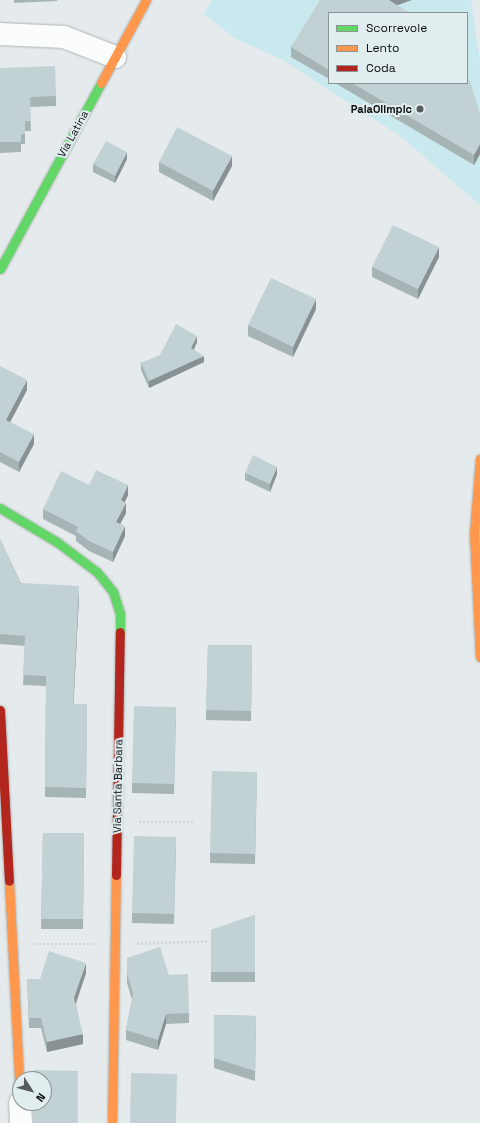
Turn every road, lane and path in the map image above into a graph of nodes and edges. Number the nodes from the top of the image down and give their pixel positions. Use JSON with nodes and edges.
{"nodes":[{"id":1,"x":146,"y":0,"type":"edge"},
{"id":2,"x":0,"y":34,"type":"edge"},
{"id":3,"x":116,"y":57,"type":"junction"},
{"id":4,"x":0,"y":269,"type":"edge"},
{"id":5,"x":480,"y":459,"type":"edge"},
{"id":6,"x":0,"y":508,"type":"edge"},
{"id":7,"x":480,"y":657,"type":"edge"},
{"id":8,"x":0,"y":710,"type":"edge"},
{"id":9,"x":118,"y":822,"type":"junction"},
{"id":10,"x":195,"y":822,"type":"dead end"},
{"id":11,"x":12,"y":943,"type":"junction"},
{"id":12,"x":67,"y":944,"type":"dead end"},
{"id":13,"x":19,"y":1071,"type":"edge"},
{"id":14,"x":20,"y":1111,"type":"edge"},
{"id":15,"x":21,"y":1123,"type":"edge"},
{"id":16,"x":112,"y":1123,"type":"edge"}],
"edges":[{"from":1,"to":3,"type":"street","name":"Via Latina"},
{"from":2,"to":3,"type":"street"},
{"from":3,"to":4,"type":"street","name":"Via Latina"},
{"from":5,"to":7,"type":"street"},
{"from":6,"to":9,"type":"street","name":"Via Santa Barbara"},
{"from":8,"to":11,"type":"street"},
{"from":9,"to":10,"type":"path"},
{"from":9,"to":16,"type":"street","name":"Via Santa Barbara"},
{"from":11,"to":12,"type":"path"},
{"from":11,"to":13,"type":"street"},
{"from":14,"to":15,"type":"street"}]}
